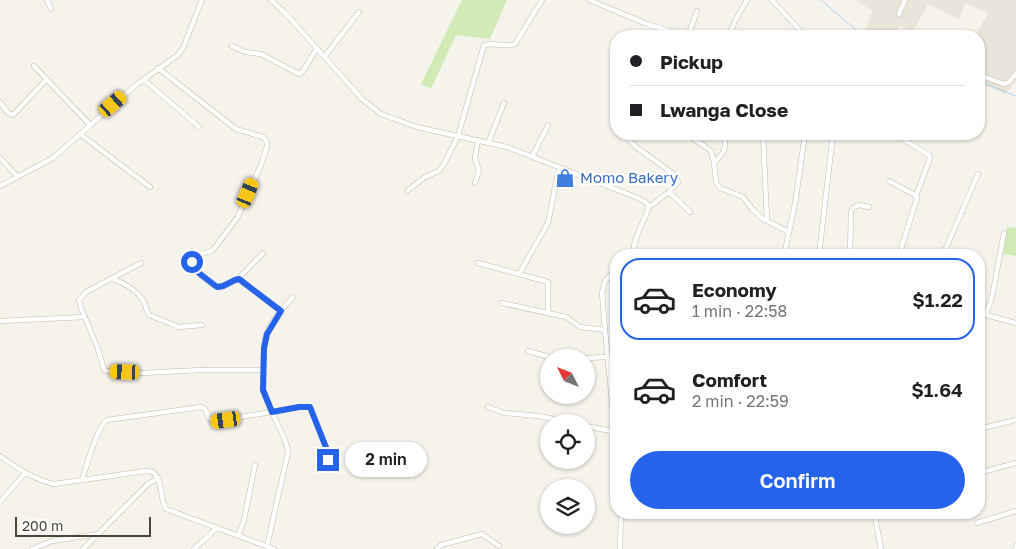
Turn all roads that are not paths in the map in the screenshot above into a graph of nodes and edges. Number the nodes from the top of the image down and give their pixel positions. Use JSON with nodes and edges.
{"nodes":[{"id":1,"x":48,"y":0,"type":"edge"},
{"id":2,"x":202,"y":0,"type":"edge"},
{"id":3,"x":271,"y":0,"type":"edge"},
{"id":4,"x":542,"y":0,"type":"edge"},
{"id":5,"x":589,"y":0,"type":"edge"},
{"id":6,"x":747,"y":0,"type":"edge"},
{"id":7,"x":772,"y":0,"type":"edge"},
{"id":8,"x":905,"y":0,"type":"edge"},
{"id":9,"x":51,"y":9,"type":"dead end"},
{"id":10,"x":697,"y":11,"type":"dead end"},
{"id":11,"x":359,"y":12,"type":"dead end"},
{"id":12,"x":899,"y":14,"type":"dead end"},
{"id":13,"x":667,"y":30,"type":"edge"},
{"id":14,"x":689,"y":30,"type":"edge"},
{"id":15,"x":731,"y":30,"type":"edge"},
{"id":16,"x":800,"y":30,"type":"edge"},
{"id":17,"x":232,"y":46,"type":"dead end"},
{"id":18,"x":317,"y":48,"type":"junction"},
{"id":19,"x":325,"y":56,"type":"junction"},
{"id":20,"x":34,"y":66,"type":"dead end"},
{"id":21,"x":158,"y":68,"type":"junction"},
{"id":22,"x":1016,"y":74,"type":"edge"},
{"id":23,"x":985,"y":78,"type":"edge"},
{"id":24,"x":143,"y":79,"type":"junction"},
{"id":25,"x":46,"y":80,"type":"junction"},
{"id":26,"x":0,"y":102,"type":"edge"},
{"id":27,"x":504,"y":103,"type":"dead end"},
{"id":28,"x":90,"y":125,"type":"junction"},
{"id":29,"x":548,"y":125,"type":"dead end"},
{"id":30,"x":199,"y":128,"type":"dead end"},
{"id":31,"x":80,"y":134,"type":"junction"},
{"id":32,"x":458,"y":136,"type":"junction"},
{"id":33,"x":478,"y":140,"type":"junction"},
{"id":34,"x":630,"y":140,"type":"edge"},
{"id":35,"x":696,"y":140,"type":"edge"},
{"id":36,"x":725,"y":140,"type":"edge"},
{"id":37,"x":763,"y":140,"type":"edge"},
{"id":38,"x":804,"y":140,"type":"edge"},
{"id":39,"x":832,"y":140,"type":"edge"},
{"id":40,"x":904,"y":140,"type":"dead end"},
{"id":41,"x":488,"y":143,"type":"junction"},
{"id":42,"x":532,"y":157,"type":"junction"},
{"id":43,"x":0,"y":158,"type":"edge"},
{"id":44,"x":714,"y":162,"type":"junction"},
{"id":45,"x":560,"y":168,"type":"junction"},
{"id":46,"x":978,"y":174,"type":"dead end"},
{"id":47,"x":17,"y":176,"type":"junction"},
{"id":48,"x":889,"y":181,"type":"dead end"},
{"id":49,"x":475,"y":183,"type":"dead end"},
{"id":50,"x":0,"y":186,"type":"edge"},
{"id":51,"x":150,"y":187,"type":"dead end"},
{"id":52,"x":407,"y":191,"type":"dead end"},
{"id":53,"x":669,"y":192,"type":"junction"},
{"id":54,"x":916,"y":196,"type":"junction"},
{"id":55,"x":649,"y":207,"type":"junction"},
{"id":56,"x":869,"y":207,"type":"dead end"},
{"id":57,"x":690,"y":212,"type":"dead end"},
{"id":58,"x":767,"y":222,"type":"junction"},
{"id":59,"x":789,"y":232,"type":"junction"},
{"id":60,"x":1004,"y":234,"type":"dead end"},
{"id":61,"x":633,"y":249,"type":"edge"},
{"id":62,"x":785,"y":249,"type":"edge"},
{"id":63,"x":820,"y":249,"type":"edge"},
{"id":64,"x":850,"y":249,"type":"edge"},
{"id":65,"x":901,"y":249,"type":"edge"},
{"id":66,"x":946,"y":249,"type":"edge"},
{"id":67,"x":263,"y":253,"type":"dead end"},
{"id":68,"x":141,"y":263,"type":"dead end"},
{"id":69,"x":478,"y":263,"type":"dead end"},
{"id":70,"x":519,"y":274,"type":"junction"},
{"id":71,"x":610,"y":278,"type":"edge"},
{"id":72,"x":113,"y":279,"type":"junction"},
{"id":73,"x":238,"y":279,"type":"junction"},
{"id":74,"x":293,"y":297,"type":"dead end"},
{"id":75,"x":502,"y":303,"type":"dead end"},
{"id":76,"x":281,"y":311,"type":"junction"},
{"id":77,"x":548,"y":313,"type":"junction"},
{"id":78,"x":986,"y":315,"type":"joint"},
{"id":79,"x":85,"y":317,"type":"junction"},
{"id":80,"x":0,"y":321,"type":"edge"},
{"id":81,"x":1016,"y":323,"type":"edge"},
{"id":82,"x":202,"y":325,"type":"dead end"},
{"id":83,"x":604,"y":330,"type":"junction"},
{"id":84,"x":528,"y":351,"type":"dead end"},
{"id":85,"x":540,"y":354,"type":"edge"},
{"id":86,"x":607,"y":357,"type":"junction"},
{"id":87,"x":595,"y":358,"type":"edge"},
{"id":88,"x":608,"y":367,"type":"joint"},
{"id":89,"x":264,"y":370,"type":"junction"},
{"id":90,"x":610,"y":383,"type":"edge"},
{"id":91,"x":488,"y":407,"type":"dead end"},
{"id":92,"x":272,"y":412,"type":"junction"},
{"id":93,"x":540,"y":416,"type":"edge"},
{"id":94,"x":1016,"y":420,"type":"edge"},
{"id":95,"x":595,"y":428,"type":"edge"},
{"id":96,"x":985,"y":428,"type":"edge"},
{"id":97,"x":610,"y":431,"type":"edge"},
{"id":98,"x":0,"y":456,"type":"edge"},
{"id":99,"x":328,"y":460,"type":"dead end"},
{"id":100,"x":1016,"y":463,"type":"edge"},
{"id":101,"x":256,"y":466,"type":"dead end"},
{"id":102,"x":985,"y":471,"type":"edge"},
{"id":103,"x":25,"y":473,"type":"junction"},
{"id":104,"x":159,"y":478,"type":"junction"},
{"id":105,"x":82,"y":480,"type":"junction"},
{"id":106,"x":0,"y":502,"type":"edge"},
{"id":107,"x":1016,"y":511,"type":"edge"},
{"id":108,"x":621,"y":519,"type":"edge"},
{"id":109,"x":875,"y":519,"type":"edge"},
{"id":110,"x":976,"y":524,"type":"dead end"},
{"id":111,"x":217,"y":528,"type":"junction"},
{"id":112,"x":99,"y":534,"type":"junction"},
{"id":113,"x":238,"y":536,"type":"junction"},
{"id":114,"x":267,"y":546,"type":"junction"},
{"id":115,"x":499,"y":546,"type":"dead end"},
{"id":116,"x":32,"y":549,"type":"edge"},
{"id":117,"x":84,"y":549,"type":"edge"},
{"id":118,"x":194,"y":549,"type":"edge"},
{"id":119,"x":274,"y":549,"type":"edge"},
{"id":120,"x":437,"y":549,"type":"edge"},
{"id":121,"x":620,"y":549,"type":"edge"},
{"id":122,"x":881,"y":549,"type":"edge"}],
"edges":[{"from":1,"to":9,"type":"street"},
{"from":2,"to":21,"type":"street"},
{"from":3,"to":18,"type":"street"},
{"from":4,"to":32,"type":"street"},
{"from":5,"to":13,"type":"street"},
{"from":6,"to":15,"type":"street"},
{"from":7,"to":16,"type":"street"},
{"from":8,"to":12,"type":"street"},
{"from":10,"to":14,"type":"street"},
{"from":11,"to":19,"type":"street"},
{"from":17,"to":18,"type":"street"},
{"from":18,"to":19,"type":"street"},
{"from":19,"to":32,"type":"street"},
{"from":20,"to":25,"type":"street"},
{"from":21,"to":24,"type":"street"},
{"from":21,"to":73,"type":"street"},
{"from":22,"to":23,"type":"street"},
{"from":24,"to":28,"type":"street"},
{"from":24,"to":30,"type":"street"},
{"from":25,"to":26,"type":"street"},
{"from":25,"to":28,"type":"street"},
{"from":27,"to":41,"type":"street"},
{"from":28,"to":31,"type":"street"},
{"from":29,"to":42,"type":"street"},
{"from":31,"to":47,"type":"street"},
{"from":31,"to":51,"type":"street"},
{"from":32,"to":33,"type":"street"},
{"from":32,"to":52,"type":"street"},
{"from":33,"to":41,"type":"street"},
{"from":33,"to":49,"type":"street"},
{"from":34,"to":53,"type":"street"},
{"from":35,"to":44,"type":"street"},
{"from":36,"to":44,"type":"street"},
{"from":37,"to":58,"type":"street"},
{"from":38,"to":59,"type":"street"},
{"from":39,"to":63,"type":"street"},
{"from":40,"to":54,"type":"street"},
{"from":41,"to":42,"type":"street"},
{"from":42,"to":45,"type":"street"},
{"from":43,"to":47,"type":"street"},
{"from":44,"to":58,"type":"street"},
{"from":45,"to":55,"type":"street"},
{"from":45,"to":70,"type":"street"},
{"from":46,"to":66,"type":"street"},
{"from":47,"to":50,"type":"street"},
{"from":48,"to":54,"type":"street"},
{"from":53,"to":55,"type":"street"},
{"from":53,"to":57,"type":"street"},
{"from":54,"to":65,"type":"street"},
{"from":55,"to":61,"type":"street"},
{"from":56,"to":64,"type":"street"},
{"from":58,"to":59,"type":"street"},
{"from":59,"to":62,"type":"street"},
{"from":60,"to":78,"type":"street"},
{"from":67,"to":73,"type":"street"},
{"from":68,"to":72,"type":"street"},
{"from":69,"to":70,"type":"street"},
{"from":70,"to":77,"type":"street"},
{"from":71,"to":83,"type":"street"},
{"from":72,"to":79,"type":"street"},
{"from":72,"to":82,"type":"street"},
{"from":73,"to":76,"type":"street"},
{"from":74,"to":76,"type":"street"},
{"from":75,"to":77,"type":"street"},
{"from":76,"to":89,"type":"street"},
{"from":77,"to":83,"type":"street"},
{"from":78,"to":81,"type":"street"},
{"from":79,"to":80,"type":"street"},
{"from":79,"to":89,"type":"street"},
{"from":83,"to":86,"type":"street"},
{"from":84,"to":85,"type":"street"},
{"from":86,"to":87,"type":"street"},
{"from":86,"to":88,"type":"street"},
{"from":88,"to":90,"type":"street"},
{"from":89,"to":92,"type":"street"},
{"from":91,"to":93,"type":"street"},
{"from":92,"to":99,"type":"street"},
{"from":92,"to":105,"type":"street"},
{"from":92,"to":114,"type":"street"},
{"from":94,"to":96,"type":"street"},
{"from":95,"to":97,"type":"street"},
{"from":98,"to":103,"type":"street"},
{"from":100,"to":102,"type":"street"},
{"from":101,"to":113,"type":"street"},
{"from":103,"to":105,"type":"street"},
{"from":103,"to":106,"type":"street"},
{"from":104,"to":105,"type":"street"},
{"from":104,"to":111,"type":"street"},
{"from":104,"to":112,"type":"street"},
{"from":107,"to":110,"type":"street"},
{"from":108,"to":121,"type":"street"},
{"from":109,"to":122,"type":"street"},
{"from":111,"to":113,"type":"street"},
{"from":111,"to":118,"type":"street"},
{"from":112,"to":116,"type":"street"},
{"from":112,"to":117,"type":"street"},
{"from":113,"to":114,"type":"street"},
{"from":114,"to":119,"type":"street"},
{"from":115,"to":120,"type":"street"}]}
